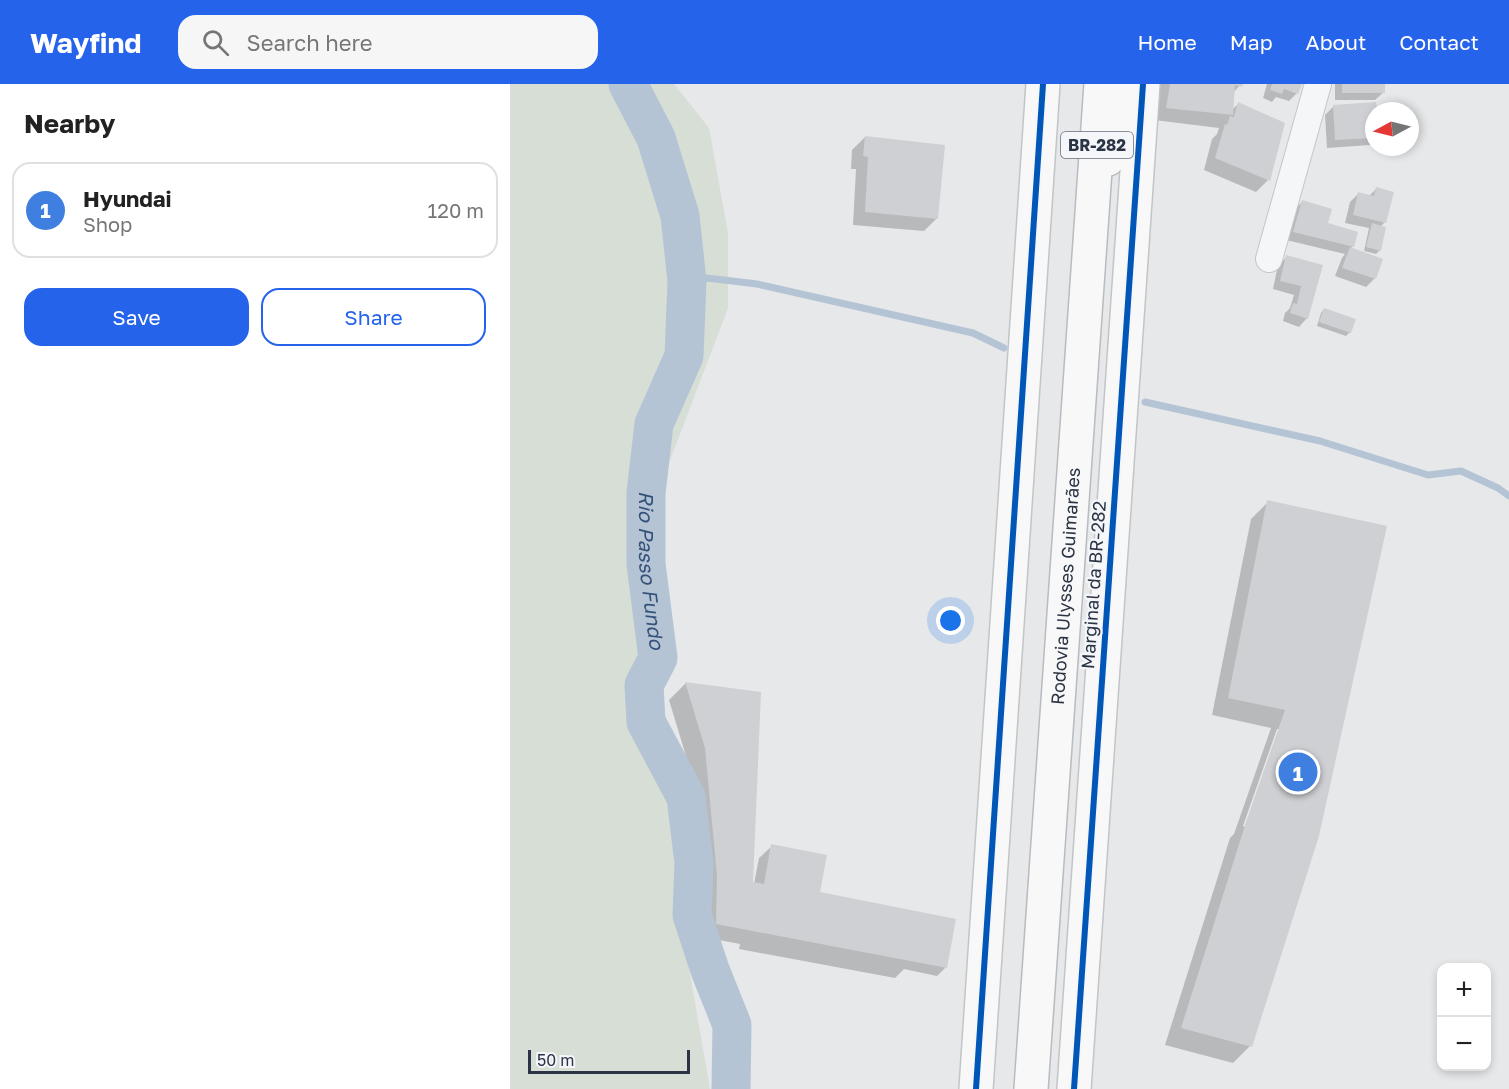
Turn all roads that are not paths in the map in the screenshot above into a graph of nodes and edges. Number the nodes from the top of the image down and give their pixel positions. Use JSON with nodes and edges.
{"nodes":[{"id":1,"x":1043,"y":84,"type":"edge"},
{"id":2,"x":1101,"y":84,"type":"edge"},
{"id":3,"x":1132,"y":84,"type":"edge"},
{"id":4,"x":1143,"y":84,"type":"edge"},
{"id":5,"x":1318,"y":84,"type":"edge"},
{"id":6,"x":1093,"y":206,"type":"junction"},
{"id":7,"x":1269,"y":259,"type":"dead end"},
{"id":8,"x":976,"y":1089,"type":"edge"},
{"id":9,"x":1031,"y":1089,"type":"edge"},
{"id":10,"x":1074,"y":1089,"type":"edge"}],
"edges":[{"from":1,"to":8,"type":"main road"},
{"from":2,"to":6,"type":"main road","name":"Rodovia Ulysses Guimarães","number":"BR-282"},
{"from":3,"to":6,"type":"main road"},
{"from":4,"to":10,"type":"main road","name":"Marginal da BR-282"},
{"from":5,"to":7,"type":"street"},
{"from":6,"to":9,"type":"main road","name":"Rodovia Ulysses Guimarães","number":"BR-282"}]}
